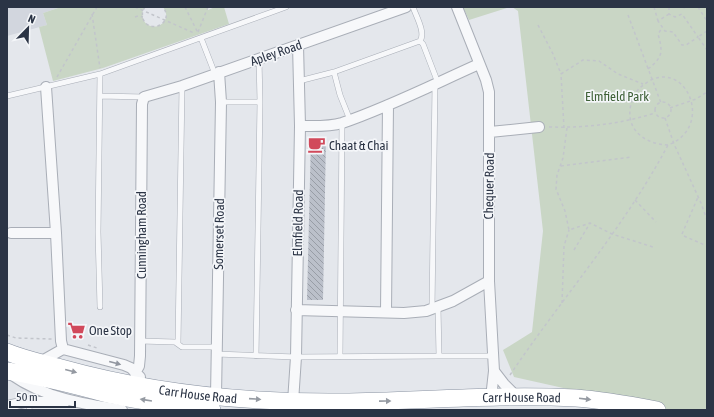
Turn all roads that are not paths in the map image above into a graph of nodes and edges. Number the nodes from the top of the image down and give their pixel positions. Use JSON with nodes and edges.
{"nodes":[{"id":1,"x":286,"y":7,"type":"edge"},
{"id":2,"x":406,"y":7,"type":"edge"},
{"id":3,"x":413,"y":7,"type":"edge"},
{"id":4,"x":458,"y":7,"type":"edge"},
{"id":5,"x":200,"y":38,"type":"junction"},
{"id":6,"x":420,"y":41,"type":"junction"},
{"id":7,"x":298,"y":45,"type":"junction"},
{"id":8,"x":259,"y":58,"type":"junction"},
{"id":9,"x":480,"y":64,"type":"junction"},
{"id":10,"x":334,"y":72,"type":"junction"},
{"id":11,"x":217,"y":73,"type":"junction"},
{"id":12,"x":100,"y":74,"type":"junction"},
{"id":13,"x":299,"y":81,"type":"junction"},
{"id":14,"x":436,"y":84,"type":"junction"},
{"id":15,"x":182,"y":86,"type":"junction"},
{"id":16,"x":49,"y":87,"type":"junction"},
{"id":17,"x":7,"y":96,"type":"edge"},
{"id":18,"x":100,"y":96,"type":"junction"},
{"id":19,"x":144,"y":97,"type":"junction"},
{"id":20,"x":221,"y":102,"type":"junction"},
{"id":21,"x":260,"y":102,"type":"junction"},
{"id":22,"x":388,"y":105,"type":"junction"},
{"id":23,"x":346,"y":121,"type":"junction"},
{"id":24,"x":300,"y":126,"type":"junction"},
{"id":25,"x":539,"y":127,"type":"road end"},
{"id":26,"x":490,"y":132,"type":"junction"},
{"id":27,"x":56,"y":233,"type":"junction"},
{"id":28,"x":11,"y":234,"type":"dead end"},
{"id":29,"x":488,"y":282,"type":"junction"},
{"id":30,"x":100,"y":307,"type":"dead end"},
{"id":31,"x":435,"y":308,"type":"junction"},
{"id":32,"x":296,"y":310,"type":"junction"},
{"id":33,"x":340,"y":311,"type":"junction"},
{"id":34,"x":386,"y":312,"type":"junction"},
{"id":35,"x":140,"y":341,"type":"junction"},
{"id":36,"x":178,"y":343,"type":"junction"},
{"id":37,"x":62,"y":345,"type":"junction"},
{"id":38,"x":216,"y":351,"type":"junction"},
{"id":39,"x":7,"y":352,"type":"edge"},
{"id":40,"x":256,"y":356,"type":"junction"},
{"id":41,"x":439,"y":356,"type":"junction"},
{"id":42,"x":492,"y":356,"type":"junction"},
{"id":43,"x":296,"y":357,"type":"junction"},
{"id":44,"x":340,"y":357,"type":"junction"},
{"id":45,"x":40,"y":362,"type":"junction"},
{"id":46,"x":7,"y":371,"type":"edge"},
{"id":47,"x":494,"y":371,"type":"junction"},
{"id":48,"x":136,"y":373,"type":"junction"},
{"id":49,"x":27,"y":385,"type":"junction"},
{"id":50,"x":148,"y":387,"type":"junction"},
{"id":51,"x":517,"y":397,"type":"junction"},
{"id":52,"x":491,"y":398,"type":"junction"},
{"id":53,"x":71,"y":401,"type":"junction"},
{"id":54,"x":294,"y":402,"type":"junction"},
{"id":55,"x":214,"y":403,"type":"edge"},
{"id":56,"x":26,"y":405,"type":"edge"},
{"id":57,"x":7,"y":406,"type":"edge"},
{"id":58,"x":46,"y":406,"type":"edge"},
{"id":59,"x":122,"y":410,"type":"edge"},
{"id":60,"x":657,"y":410,"type":"edge"}],
"edges":[{"from":1,"to":5,"type":"lane"},
{"from":2,"to":7,"type":"street","name":"Apley Road"},
{"from":3,"to":6,"type":"lane"},
{"from":4,"to":9,"type":"street","name":"Chequer Road"},
{"from":5,"to":11,"type":"lane"},
{"from":5,"to":12,"type":"lane"},
{"from":6,"to":10,"type":"lane"},
{"from":6,"to":14,"type":"lane"},
{"from":7,"to":8,"type":"street","name":"Apley Road"},
{"from":7,"to":13,"type":"street","name":"Elmfield Road"},
{"from":8,"to":11,"type":"street","name":"Apley Road"},
{"from":8,"to":21,"type":"lane"},
{"from":9,"to":14,"type":"street"},
{"from":9,"to":26,"type":"street","name":"Chequer Road"},
{"from":10,"to":13,"type":"lane"},
{"from":10,"to":23,"type":"lane"},
{"from":11,"to":15,"type":"street","name":"Apley Road"},
{"from":11,"to":20,"type":"street","name":"Somerset Road"},
{"from":12,"to":16,"type":"lane"},
{"from":12,"to":18,"type":"lane"},
{"from":13,"to":24,"type":"street","name":"Elmfield Road"},
{"from":14,"to":22,"type":"street"},
{"from":14,"to":31,"type":"lane"},
{"from":15,"to":19,"type":"street","name":"Apley Road"},
{"from":15,"to":36,"type":"lane"},
{"from":16,"to":17,"type":"lane"},
{"from":16,"to":27,"type":"street"},
{"from":18,"to":19,"type":"lane"},
{"from":18,"to":30,"type":"lane"},
{"from":19,"to":35,"type":"street","name":"Cunningham Road"},
{"from":20,"to":21,"type":"lane"},
{"from":20,"to":38,"type":"street","name":"Somerset Road"},
{"from":21,"to":40,"type":"lane"},
{"from":22,"to":23,"type":"street"},
{"from":22,"to":34,"type":"street"},
{"from":23,"to":24,"type":"street"},
{"from":23,"to":33,"type":"lane"},
{"from":24,"to":32,"type":"street","name":"Elmfield Road"},
{"from":25,"to":26,"type":"street"},
{"from":26,"to":29,"type":"street","name":"Chequer Road"},
{"from":27,"to":28,"type":"street"},
{"from":27,"to":37,"type":"street"},
{"from":29,"to":31,"type":"street"},
{"from":29,"to":42,"type":"street","name":"Chequer Road"},
{"from":31,"to":34,"type":"street"},
{"from":31,"to":41,"type":"lane"},
{"from":32,"to":33,"type":"street"},
{"from":32,"to":43,"type":"street","name":"Elmfield Road"},
{"from":33,"to":34,"type":"street"},
{"from":33,"to":44,"type":"lane"},
{"from":35,"to":36,"type":"lane"},
{"from":35,"to":48,"type":"street","name":"Cunningham Road"},
{"from":36,"to":38,"type":"lane"},
{"from":37,"to":45,"type":"street"},
{"from":37,"to":48,"type":"street","one_way":true},
{"from":38,"to":40,"type":"lane"},
{"from":38,"to":55,"type":"street","name":"Somerset Road"},
{"from":39,"to":45,"type":"highway","name":"Carr House Road"},
{"from":40,"to":43,"type":"lane"},
{"from":41,"to":42,"type":"lane"},
{"from":41,"to":44,"type":"lane"},
{"from":42,"to":47,"type":"street","name":"Chequer Road"},
{"from":43,"to":44,"type":"lane"},
{"from":43,"to":54,"type":"street","name":"Elmfield Road"},
{"from":45,"to":50,"type":"highway","name":"Carr House Road","one_way":true},
{"from":46,"to":49,"type":"street"},
{"from":55,"to":46,"type":"highway","name":"Carr House Road","one_way":true},
{"from":47,"to":51,"type":"street","name":"Chequer Road"},
{"from":47,"to":52,"type":"street","name":"Chequer Road"},
{"from":48,"to":50,"type":"street"},
{"from":49,"to":53,"type":"street"},
{"from":49,"to":56,"type":"street"},
{"from":50,"to":55,"type":"highway","name":"Carr House Road"},
{"from":51,"to":52,"type":"highway","name":"Carr House Road"},
{"from":51,"to":60,"type":"highway","name":"Carr House Road","one_way":true},
{"from":54,"to":52,"type":"highway","name":"Carr House Road","one_way":true},
{"from":53,"to":58,"type":"street"},
{"from":53,"to":59,"type":"street"},
{"from":55,"to":54,"type":"highway","name":"Carr House Road","one_way":true},
{"from":56,"to":57,"type":"street"},
{"from":56,"to":58,"type":"street"}]}
